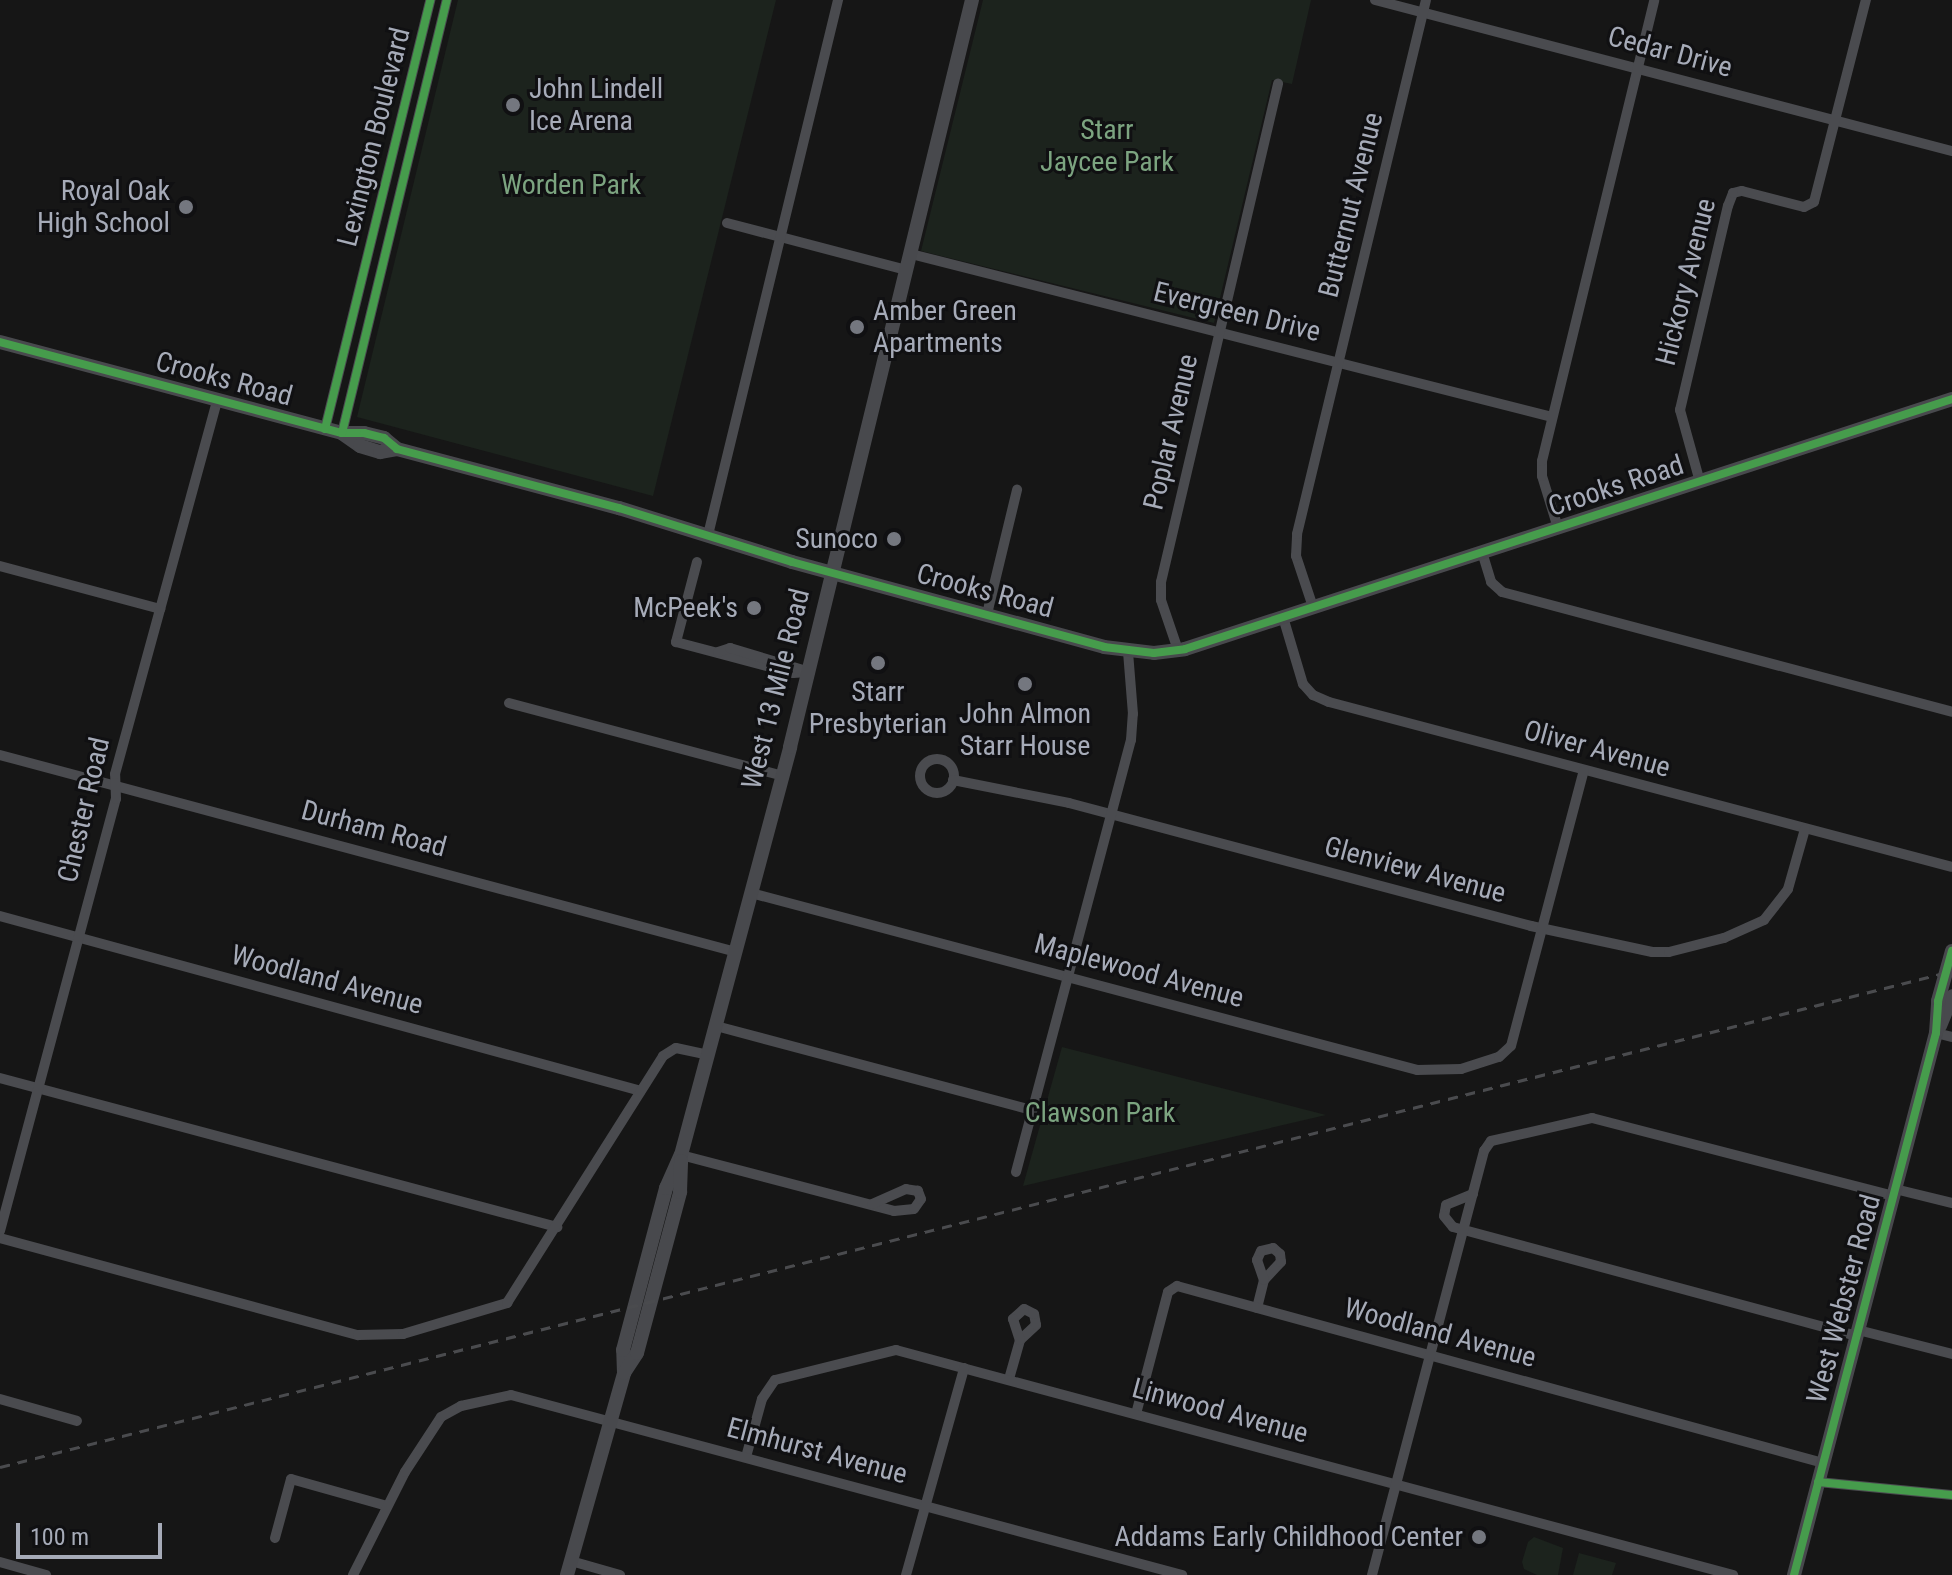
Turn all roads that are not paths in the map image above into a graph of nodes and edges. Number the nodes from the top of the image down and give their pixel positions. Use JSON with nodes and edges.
{"nodes":[{"id":1,"x":430,"y":0,"type":"edge"},
{"id":2,"x":447,"y":0,"type":"edge"},
{"id":3,"x":838,"y":0,"type":"edge"},
{"id":4,"x":972,"y":0,"type":"edge"},
{"id":5,"x":1375,"y":0,"type":"edge"},
{"id":6,"x":1426,"y":0,"type":"edge"},
{"id":7,"x":1654,"y":0,"type":"edge"},
{"id":8,"x":1866,"y":0,"type":"edge"},
{"id":9,"x":1423,"y":12,"type":"junction"},
{"id":10,"x":421,"y":37,"type":"junction"},
{"id":11,"x":437,"y":41,"type":"junction"},
{"id":12,"x":1636,"y":68,"type":"junction"},
{"id":13,"x":1278,"y":84,"type":"dead end"},
{"id":14,"x":1835,"y":120,"type":"junction"},
{"id":15,"x":1952,"y":151,"type":"edge"},
{"id":16,"x":384,"y":188,"type":"junction"},
{"id":17,"x":400,"y":192,"type":"junction"},
{"id":18,"x":727,"y":223,"type":"dead end"},
{"id":19,"x":780,"y":237,"type":"junction"},
{"id":20,"x":911,"y":254,"type":"junction"},
{"id":21,"x":906,"y":270,"type":"junction"},
{"id":22,"x":361,"y":284,"type":"junction"},
{"id":23,"x":376,"y":296,"type":"junction"},
{"id":24,"x":1219,"y":333,"type":"junction"},
{"id":25,"x":0,"y":342,"type":"edge"},
{"id":26,"x":1338,"y":363,"type":"junction"},
{"id":27,"x":338,"y":378,"type":"junction"},
{"id":28,"x":355,"y":382,"type":"junction"},
{"id":29,"x":1952,"y":399,"type":"edge"},
{"id":30,"x":217,"y":400,"type":"junction"},
{"id":31,"x":1552,"y":417,"type":"junction"},
{"id":32,"x":325,"y":429,"type":"junction"},
{"id":33,"x":342,"y":433,"type":"junction"},
{"id":34,"x":1700,"y":482,"type":"junction"},
{"id":35,"x":1017,"y":490,"type":"dead end"},
{"id":36,"x":1558,"y":528,"type":"junction"},
{"id":37,"x":708,"y":535,"type":"junction"},
{"id":38,"x":1482,"y":552,"type":"junction"},
{"id":39,"x":697,"y":562,"type":"dead end"},
{"id":40,"x":0,"y":566,"type":"edge"},
{"id":41,"x":831,"y":572,"type":"junction"},
{"id":42,"x":1313,"y":607,"type":"junction"},
{"id":43,"x":160,"y":609,"type":"junction"},
{"id":44,"x":987,"y":614,"type":"junction"},
{"id":45,"x":1283,"y":617,"type":"junction"},
{"id":46,"x":1178,"y":650,"type":"junction"},
{"id":47,"x":1128,"y":652,"type":"junction"},
{"id":48,"x":808,"y":672,"type":"junction"},
{"id":49,"x":509,"y":703,"type":"dead end"},
{"id":50,"x":1952,"y":712,"type":"edge"},
{"id":51,"x":0,"y":755,"type":"edge"},
{"id":52,"x":1584,"y":770,"type":"junction"},
{"id":53,"x":783,"y":776,"type":"junction"},
{"id":54,"x":953,"y":780,"type":"dead end"},
{"id":55,"x":116,"y":786,"type":"junction"},
{"id":56,"x":1111,"y":815,"type":"junction"},
{"id":57,"x":1805,"y":829,"type":"junction"},
{"id":58,"x":1952,"y":867,"type":"edge"},
{"id":59,"x":751,"y":893,"type":"junction"},
{"id":60,"x":0,"y":916,"type":"edge"},
{"id":61,"x":1543,"y":929,"type":"junction"},
{"id":62,"x":79,"y":937,"type":"junction"},
{"id":63,"x":1952,"y":951,"type":"edge"},
{"id":64,"x":736,"y":952,"type":"junction"},
{"id":65,"x":1068,"y":977,"type":"junction"},
{"id":66,"x":1952,"y":996,"type":"edge"},
{"id":67,"x":716,"y":1026,"type":"junction"},
{"id":68,"x":1936,"y":1033,"type":"junction"},
{"id":69,"x":1952,"y":1037,"type":"edge"},
{"id":70,"x":708,"y":1055,"type":"junction"},
{"id":71,"x":0,"y":1078,"type":"edge"},
{"id":72,"x":38,"y":1088,"type":"junction"},
{"id":73,"x":641,"y":1091,"type":"junction"},
{"id":74,"x":1032,"y":1110,"type":"junction"},
{"id":75,"x":681,"y":1155,"type":"junction"},
{"id":76,"x":1016,"y":1172,"type":"dead end"},
{"id":77,"x":1894,"y":1192,"type":"junction"},
{"id":78,"x":1473,"y":1194,"type":"junction"},
{"id":79,"x":1952,"y":1203,"type":"edge"},
{"id":80,"x":872,"y":1204,"type":"dead end"},
{"id":81,"x":557,"y":1227,"type":"junction"},
{"id":82,"x":1463,"y":1229,"type":"junction"},
{"id":83,"x":0,"y":1231,"type":"edge"},
{"id":84,"x":0,"y":1238,"type":"edge"},
{"id":85,"x":1264,"y":1280,"type":"dead end"},
{"id":86,"x":1257,"y":1308,"type":"junction"},
{"id":87,"x":1857,"y":1333,"type":"junction"},
{"id":88,"x":1020,"y":1340,"type":"dead end"},
{"id":89,"x":1952,"y":1354,"type":"edge"},
{"id":90,"x":1431,"y":1355,"type":"junction"},
{"id":91,"x":964,"y":1368,"type":"junction"},
{"id":92,"x":1009,"y":1379,"type":"junction"},
{"id":93,"x":0,"y":1399,"type":"edge"},
{"id":94,"x":1136,"y":1414,"type":"junction"},
{"id":95,"x":611,"y":1420,"type":"junction"},
{"id":96,"x":77,"y":1421,"type":"dead end"},
{"id":97,"x":746,"y":1457,"type":"junction"},
{"id":98,"x":1823,"y":1463,"type":"junction"},
{"id":99,"x":1818,"y":1482,"type":"junction"},
{"id":100,"x":1396,"y":1483,"type":"junction"},
{"id":101,"x":1952,"y":1495,"type":"edge"},
{"id":102,"x":387,"y":1506,"type":"junction"},
{"id":103,"x":927,"y":1506,"type":"junction"},
{"id":104,"x":275,"y":1538,"type":"dead end"},
{"id":105,"x":0,"y":1562,"type":"edge"},
{"id":106,"x":569,"y":1568,"type":"edge"},
{"id":107,"x":46,"y":1575,"type":"edge"},
{"id":108,"x":353,"y":1575,"type":"edge"},
{"id":109,"x":620,"y":1575,"type":"edge"},
{"id":110,"x":906,"y":1575,"type":"edge"},
{"id":111,"x":1182,"y":1575,"type":"edge"},
{"id":112,"x":1372,"y":1575,"type":"edge"},
{"id":113,"x":1733,"y":1575,"type":"edge"},
{"id":114,"x":1794,"y":1575,"type":"edge"}],
"edges":[{"from":1,"to":10,"type":"street","name":"Lexington Boulevard"},
{"from":2,"to":11,"type":"street","name":"Lexington Boulevard"},
{"from":3,"to":19,"type":"street"},
{"from":4,"to":20,"type":"main road","name":"West 13 Mile Road"},
{"from":5,"to":9,"type":"street","name":"Cedar Drive"},
{"from":6,"to":9,"type":"street","name":"Butternut Avenue"},
{"from":7,"to":12,"type":"street"},
{"from":8,"to":14,"type":"street","name":"Hickory Avenue"},
{"from":9,"to":12,"type":"street","name":"Cedar Drive"},
{"from":9,"to":26,"type":"street","name":"Butternut Avenue"},
{"from":10,"to":11,"type":"street","name":"Lexington Boulevard"},
{"from":10,"to":16,"type":"street","name":"Lexington Boulevard"},
{"from":11,"to":17,"type":"street","name":"Lexington Boulevard"},
{"from":12,"to":14,"type":"street","name":"Cedar Drive"},
{"from":12,"to":31,"type":"street"},
{"from":13,"to":24,"type":"street","name":"Poplar Avenue"},
{"from":14,"to":15,"type":"street","name":"Cedar Drive"},
{"from":14,"to":34,"type":"street","name":"Hickory Avenue"},
{"from":16,"to":17,"type":"street","name":"Lexington Boulevard"},
{"from":16,"to":22,"type":"street","name":"Lexington Boulevard"},
{"from":17,"to":23,"type":"street","name":"Lexington Boulevard"},
{"from":18,"to":19,"type":"street"},
{"from":19,"to":21,"type":"street"},
{"from":19,"to":37,"type":"street"},
{"from":20,"to":21,"type":"main road","name":"West 13 Mile Road"},
{"from":20,"to":24,"type":"street","name":"Evergreen Drive"},
{"from":21,"to":41,"type":"main road","name":"West 13 Mile Road"},
{"from":22,"to":23,"type":"street","name":"Lexington Boulevard"},
{"from":22,"to":27,"type":"street","name":"Lexington Boulevard"},
{"from":23,"to":28,"type":"street","name":"Lexington Boulevard"},
{"from":24,"to":26,"type":"street","name":"Evergreen Drive"},
{"from":24,"to":46,"type":"street","name":"Poplar Avenue"},
{"from":25,"to":30,"type":"main road","name":"Crooks Road"},
{"from":26,"to":31,"type":"street","name":"Evergreen Drive"},
{"from":26,"to":42,"type":"street","name":"Butternut Avenue"},
{"from":27,"to":28,"type":"street"},
{"from":27,"to":32,"type":"street","name":"Lexington Boulevard"},
{"from":28,"to":33,"type":"street","name":"Lexington Boulevard"},
{"from":29,"to":34,"type":"main road","name":"Crooks Road"},
{"from":30,"to":32,"type":"main road","name":"Crooks Road"},
{"from":30,"to":43,"type":"street","name":"Chester Road"},
{"from":31,"to":36,"type":"street"},
{"from":32,"to":33,"type":"main road","name":"Crooks Road"},
{"from":33,"to":37,"type":"main road","name":"Crooks Road"},
{"from":34,"to":36,"type":"main road","name":"Crooks Road"},
{"from":35,"to":44,"type":"street"},
{"from":36,"to":38,"type":"main road","name":"Crooks Road"},
{"from":37,"to":41,"type":"main road","name":"Crooks Road"},
{"from":38,"to":42,"type":"main road","name":"Crooks Road"},
{"from":38,"to":50,"type":"street"},
{"from":39,"to":48,"type":"street"},
{"from":40,"to":43,"type":"street"},
{"from":41,"to":44,"type":"main road","name":"Crooks Road"},
{"from":41,"to":48,"type":"main road","name":"West 13 Mile Road"},
{"from":42,"to":45,"type":"main road","name":"Crooks Road"},
{"from":43,"to":55,"type":"street","name":"Chester Road"},
{"from":44,"to":47,"type":"main road","name":"Crooks Road"},
{"from":45,"to":46,"type":"main road","name":"Crooks Road"},
{"from":45,"to":52,"type":"street","name":"Oliver Avenue"},
{"from":46,"to":47,"type":"main road","name":"Crooks Road"},
{"from":47,"to":56,"type":"street"},
{"from":48,"to":53,"type":"main road","name":"West 13 Mile Road"},
{"from":49,"to":53,"type":"street"},
{"from":51,"to":55,"type":"street","name":"Durham Road"},
{"from":52,"to":57,"type":"street","name":"Oliver Avenue"},
{"from":52,"to":61,"type":"street"},
{"from":53,"to":59,"type":"main road","name":"West 13 Mile Road"},
{"from":54,"to":56,"type":"street","name":"Glenview Avenue"},
{"from":55,"to":62,"type":"street","name":"Chester Road"},
{"from":55,"to":64,"type":"street","name":"Durham Road"},
{"from":56,"to":61,"type":"street","name":"Glenview Avenue"},
{"from":56,"to":65,"type":"street"},
{"from":57,"to":58,"type":"street","name":"Oliver Avenue"},
{"from":57,"to":61,"type":"street","name":"Glenview Avenue"},
{"from":59,"to":64,"type":"main road","name":"West 13 Mile Road"},
{"from":59,"to":65,"type":"street","name":"Maplewood Avenue"},
{"from":60,"to":62,"type":"street","name":"Woodland Avenue"},
{"from":61,"to":65,"type":"street","name":"Maplewood Avenue"},
{"from":62,"to":72,"type":"street","name":"Chester Road"},
{"from":62,"to":73,"type":"street","name":"Woodland Avenue"},
{"from":63,"to":68,"type":"main road","name":"West Webster Road"},
{"from":64,"to":67,"type":"main road","name":"West 13 Mile Road"},
{"from":65,"to":74,"type":"street"},
{"from":66,"to":68,"type":"main road","name":"West Webster Road"},
{"from":67,"to":70,"type":"main road","name":"West 13 Mile Road"},
{"from":67,"to":74,"type":"street"},
{"from":68,"to":69,"type":"street"},
{"from":68,"to":77,"type":"main road","name":"West Webster Road"},
{"from":70,"to":73,"type":"street"},
{"from":70,"to":75,"type":"main road","name":"West 13 Mile Road"},
{"from":71,"to":72,"type":"street"},
{"from":72,"to":81,"type":"street"},
{"from":72,"to":83,"type":"street","name":"Chester Road"},
{"from":73,"to":81,"type":"street"},
{"from":74,"to":76,"type":"street"},
{"from":75,"to":80,"type":"street"},
{"from":75,"to":95,"type":"main road","name":"West 13 Mile Road"},
{"from":77,"to":78,"type":"street"},
{"from":77,"to":79,"type":"street"},
{"from":77,"to":87,"type":"main road","name":"West Webster Road"},
{"from":78,"to":82,"type":"street"},
{"from":78,"to":82,"type":"street"},
{"from":81,"to":84,"type":"street"},
{"from":82,"to":87,"type":"street"},
{"from":82,"to":90,"type":"street"},
{"from":85,"to":86,"type":"street"},
{"from":86,"to":90,"type":"street","name":"Woodland Avenue"},
{"from":86,"to":94,"type":"street","name":"Woodland Avenue"},
{"from":87,"to":89,"type":"street"},
{"from":87,"to":98,"type":"main road","name":"West Webster Road"},
{"from":88,"to":92,"type":"street"},
{"from":90,"to":98,"type":"street","name":"Woodland Avenue"},
{"from":90,"to":100,"type":"street"},
{"from":91,"to":92,"type":"street","name":"Linwood Avenue"},
{"from":91,"to":97,"type":"street","name":"Linwood Avenue"},
{"from":91,"to":103,"type":"street"},
{"from":92,"to":94,"type":"street","name":"Linwood Avenue"},
{"from":93,"to":96,"type":"street"},
{"from":94,"to":100,"type":"street","name":"Linwood Avenue"},
{"from":95,"to":97,"type":"street","name":"Elmhurst Avenue"},
{"from":95,"to":102,"type":"street","name":"Elmhurst Avenue"},
{"from":95,"to":106,"type":"main road","name":"West 13 Mile Road"},
{"from":97,"to":103,"type":"street","name":"Elmhurst Avenue"},
{"from":98,"to":99,"type":"main road","name":"West Webster Road"},
{"from":99,"to":101,"type":"street"},
{"from":99,"to":114,"type":"main road","name":"West Webster Road"},
{"from":100,"to":112,"type":"street"},
{"from":100,"to":113,"type":"street","name":"Linwood Avenue"},
{"from":102,"to":104,"type":"street"},
{"from":102,"to":108,"type":"street"},
{"from":103,"to":110,"type":"street"},
{"from":103,"to":111,"type":"street","name":"Elmhurst Avenue"},
{"from":105,"to":107,"type":"street"},
{"from":106,"to":109,"type":"street"}]}
